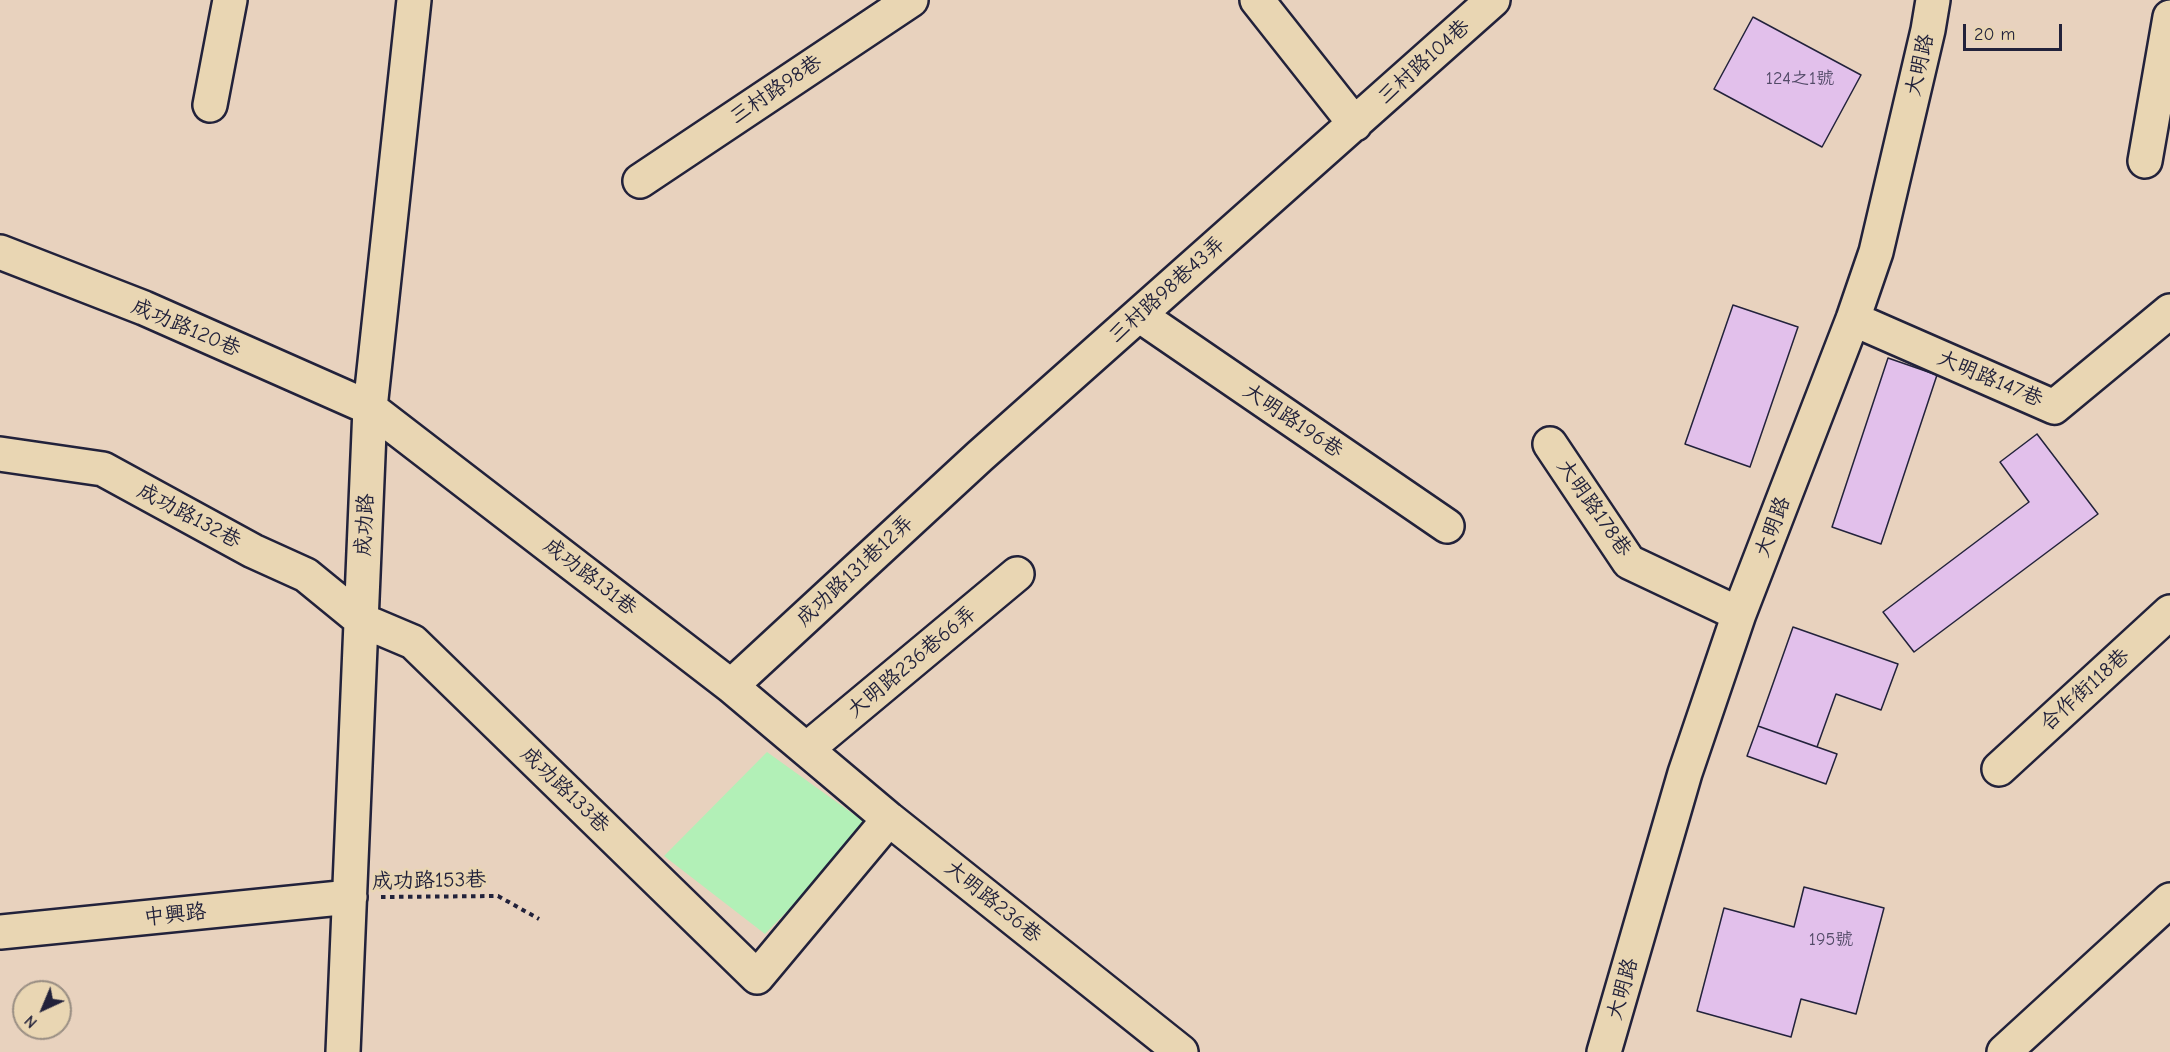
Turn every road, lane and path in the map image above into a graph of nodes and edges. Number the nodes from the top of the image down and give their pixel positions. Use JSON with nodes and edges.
{"nodes":[{"id":1,"x":230,"y":0,"type":"edge"},
{"id":2,"x":414,"y":0,"type":"edge"},
{"id":3,"x":911,"y":0,"type":"edge"},
{"id":4,"x":1257,"y":0,"type":"edge"},
{"id":5,"x":1493,"y":0,"type":"edge"},
{"id":6,"x":1933,"y":0,"type":"edge"},
{"id":7,"x":2170,"y":17,"type":"edge"},
{"id":8,"x":210,"y":105,"type":"dead end"},
{"id":9,"x":1355,"y":123,"type":"junction"},
{"id":10,"x":2145,"y":161,"type":"dead end"},
{"id":11,"x":640,"y":181,"type":"dead end"},
{"id":12,"x":0,"y":252,"type":"edge"},
{"id":13,"x":2170,"y":311,"type":"edge"},
{"id":14,"x":1139,"y":315,"type":"junction"},
{"id":15,"x":1853,"y":319,"type":"junction"},
{"id":16,"x":370,"y":408,"type":"junction"},
{"id":17,"x":1550,"y":444,"type":"dead end"},
{"id":18,"x":0,"y":454,"type":"edge"},
{"id":19,"x":980,"y":456,"type":"joint"},
{"id":20,"x":1447,"y":526,"type":"dead end"},
{"id":21,"x":1017,"y":574,"type":"dead end"},
{"id":22,"x":2170,"y":612,"type":"edge"},
{"id":23,"x":1739,"y":614,"type":"junction"},
{"id":24,"x":361,"y":620,"type":"junction"},
{"id":25,"x":731,"y":686,"type":"junction"},
{"id":26,"x":807,"y":749,"type":"junction"},
{"id":27,"x":1999,"y":769,"type":"dead end"},
{"id":28,"x":889,"y":819,"type":"junction"},
{"id":29,"x":350,"y":897,"type":"junction"},
{"id":30,"x":2170,"y":900,"type":"edge"},
{"id":31,"x":539,"y":919,"type":"dead end"},
{"id":32,"x":0,"y":932,"type":"edge"},
{"id":33,"x":2012,"y":1049,"type":"edge"},
{"id":34,"x":343,"y":1052,"type":"edge"},
{"id":35,"x":1181,"y":1052,"type":"edge"},
{"id":36,"x":1604,"y":1052,"type":"edge"}],
"edges":[{"from":1,"to":8,"type":"street"},
{"from":2,"to":16,"type":"street","name":"成功路"},
{"from":3,"to":11,"type":"street","name":"三村路98巷"},
{"from":4,"to":9,"type":"street"},
{"from":5,"to":9,"type":"street","name":"三村路104巷"},
{"from":6,"to":15,"type":"street","name":"大明路"},
{"from":7,"to":10,"type":"street"},
{"from":9,"to":14,"type":"street","name":"三村路98巷43弄"},
{"from":12,"to":16,"type":"street","name":"成功路120巷"},
{"from":13,"to":15,"type":"street","name":"大明路147巷"},
{"from":14,"to":19,"type":"street","name":"三村路98巷43弄"},
{"from":14,"to":20,"type":"street","name":"大明路196巷"},
{"from":15,"to":23,"type":"street","name":"大明路"},
{"from":16,"to":24,"type":"street","name":"成功路"},
{"from":16,"to":25,"type":"street","name":"成功路131巷"},
{"from":17,"to":23,"type":"street","name":"大明路178巷"},
{"from":18,"to":24,"type":"street","name":"成功路132巷"},
{"from":19,"to":25,"type":"street","name":"成功路131巷12弄"},
{"from":21,"to":26,"type":"street","name":"大明路236巷66弄"},
{"from":22,"to":27,"type":"street","name":"合作街118巷"},
{"from":23,"to":36,"type":"street","name":"大明路"},
{"from":24,"to":28,"type":"street","name":"成功路133巷"},
{"from":24,"to":29,"type":"street","name":"成功路"},
{"from":25,"to":26,"type":"street","name":"成功路131巷"},
{"from":26,"to":28,"type":"street","name":"大明路236巷"},
{"from":28,"to":35,"type":"street","name":"大明路236巷"},
{"from":29,"to":31,"type":"path","name":"成功路153巷"},
{"from":29,"to":32,"type":"street","name":"中興路"},
{"from":29,"to":34,"type":"street","name":"成功路"},
{"from":30,"to":33,"type":"street"}]}
